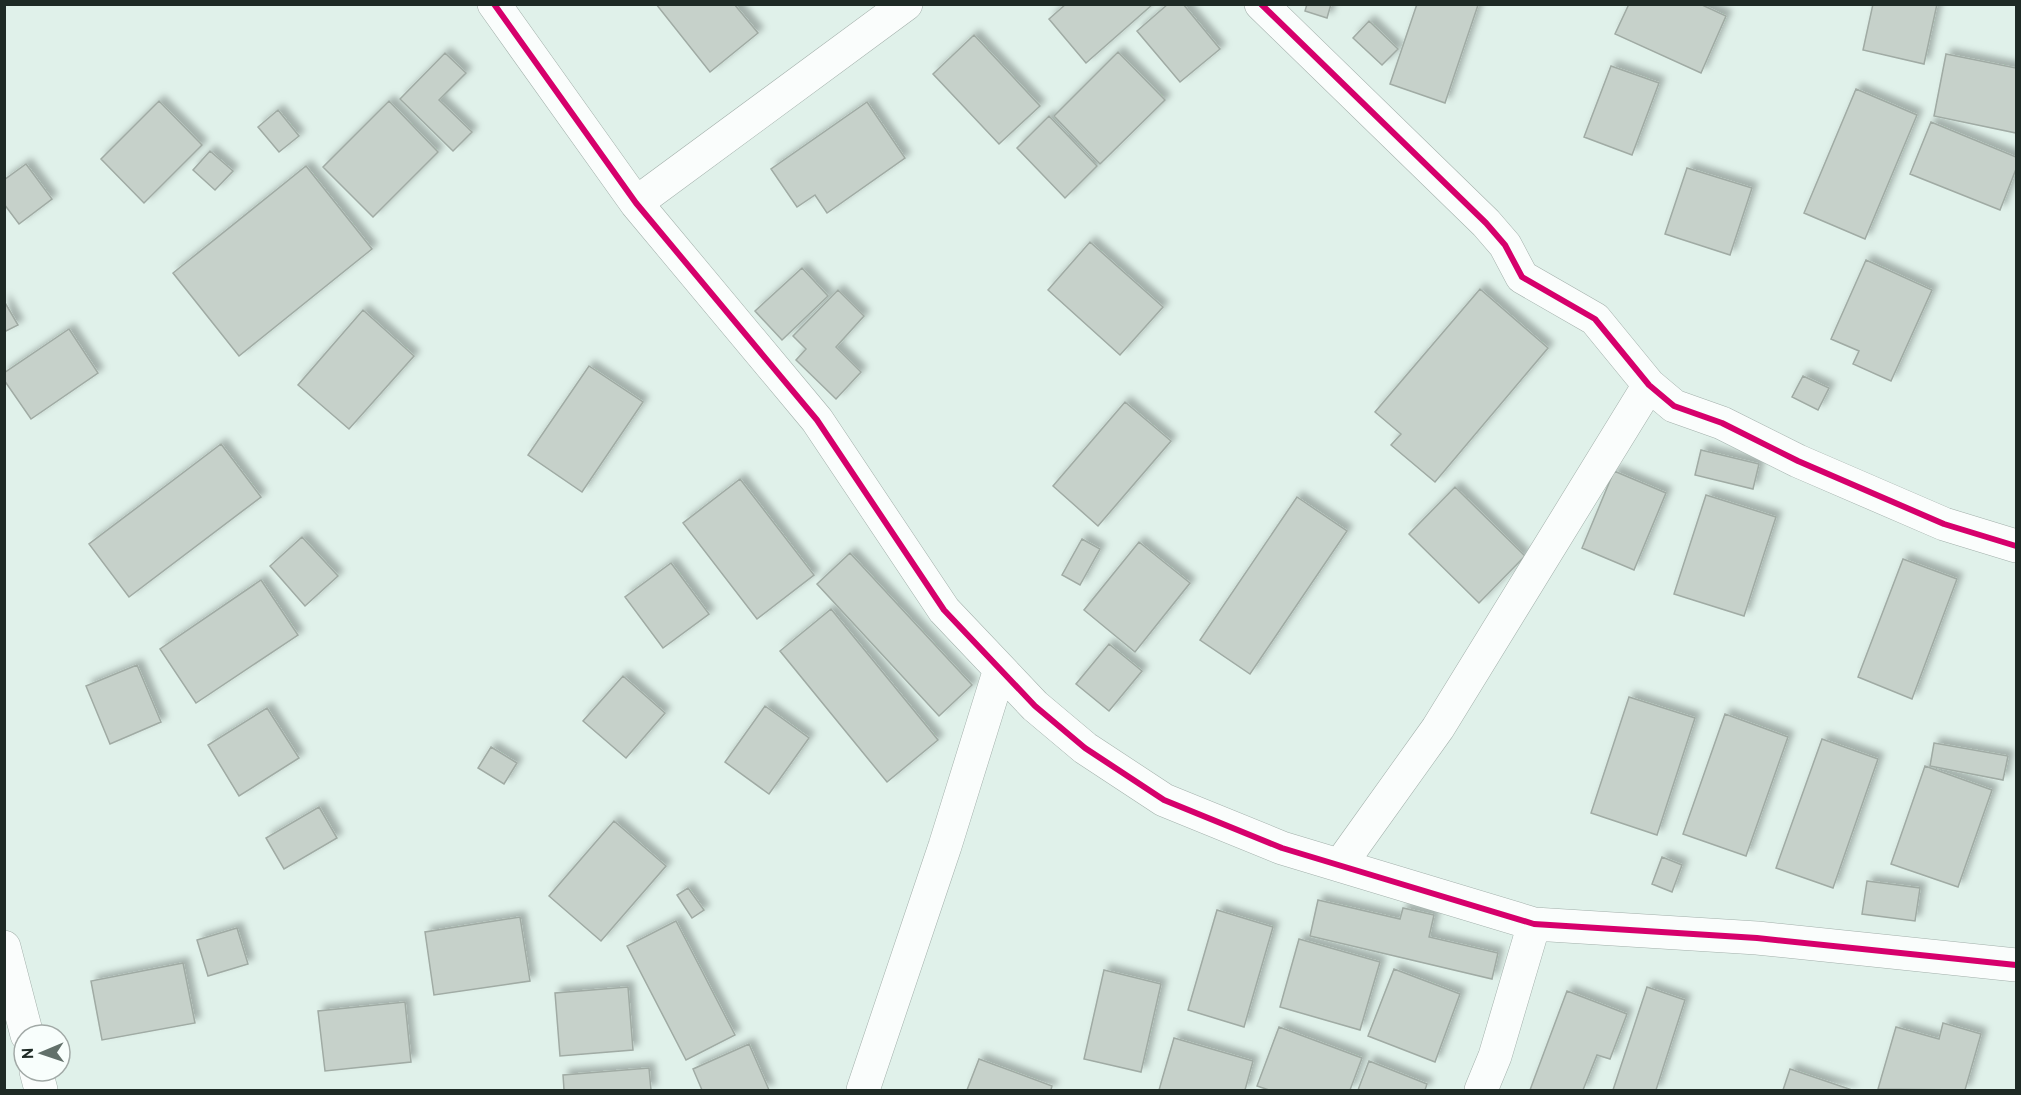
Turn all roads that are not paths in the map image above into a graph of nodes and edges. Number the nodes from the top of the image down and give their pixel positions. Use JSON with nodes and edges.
{"nodes":[{"id":1,"x":494,"y":4,"type":"edge"},
{"id":2,"x":906,"y":4,"type":"edge"},
{"id":3,"x":1261,"y":4,"type":"edge"},
{"id":4,"x":636,"y":203,"type":"junction"},
{"id":5,"x":1649,"y":385,"type":"junction"},
{"id":6,"x":2016,"y":546,"type":"edge"},
{"id":7,"x":1000,"y":669,"type":"junction"},
{"id":8,"x":1340,"y":865,"type":"junction"},
{"id":9,"x":1534,"y":924,"type":"junction"},
{"id":10,"x":4,"y":947,"type":"edge"},
{"id":11,"x":2016,"y":965,"type":"edge"},
{"id":12,"x":24,"y":1023,"type":"edge"},
{"id":13,"x":863,"y":1090,"type":"edge"},
{"id":14,"x":1481,"y":1090,"type":"edge"}],
"edges":[{"from":1,"to":4,"type":"street"},
{"from":2,"to":4,"type":"street"},
{"from":3,"to":5,"type":"street"},
{"from":4,"to":7,"type":"street"},
{"from":5,"to":6,"type":"street"},
{"from":5,"to":8,"type":"street"},
{"from":7,"to":8,"type":"street"},
{"from":7,"to":13,"type":"street"},
{"from":8,"to":9,"type":"street"},
{"from":9,"to":11,"type":"street"},
{"from":9,"to":14,"type":"street"},
{"from":10,"to":12,"type":"street"}]}
